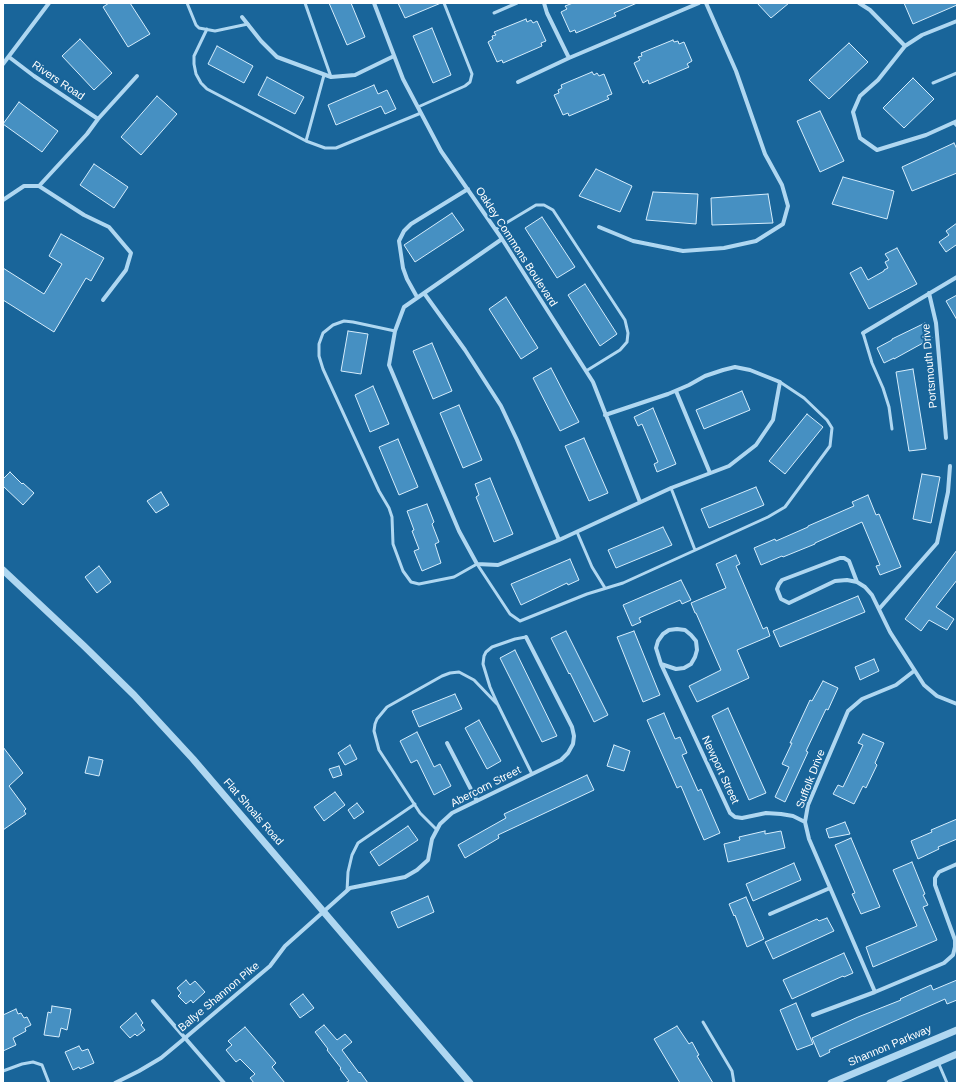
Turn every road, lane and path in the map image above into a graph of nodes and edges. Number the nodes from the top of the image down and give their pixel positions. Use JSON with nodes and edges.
{"nodes":[{"id":1,"x":49,"y":3,"type":"edge"},
{"id":2,"x":187,"y":3,"type":"edge"},
{"id":3,"x":305,"y":3,"type":"edge"},
{"id":4,"x":374,"y":3,"type":"edge"},
{"id":5,"x":444,"y":3,"type":"edge"},
{"id":6,"x":517,"y":3,"type":"edge"},
{"id":7,"x":544,"y":3,"type":"edge"},
{"id":8,"x":699,"y":3,"type":"edge"},
{"id":9,"x":706,"y":3,"type":"edge"},
{"id":10,"x":859,"y":3,"type":"edge"},
{"id":11,"x":494,"y":13,"type":"dead end"},
{"id":12,"x":242,"y":17,"type":"dead end"},
{"id":13,"x":957,"y":21,"type":"edge"},
{"id":14,"x":248,"y":24,"type":"junction"},
{"id":15,"x":207,"y":29,"type":"junction"},
{"id":16,"x":905,"y":46,"type":"junction"},
{"id":17,"x":394,"y":56,"type":"junction"},
{"id":18,"x":9,"y":57,"type":"junction"},
{"id":19,"x":569,"y":58,"type":"junction"},
{"id":20,"x":3,"y":64,"type":"edge"},
{"id":21,"x":957,"y":73,"type":"edge"},
{"id":22,"x":324,"y":75,"type":"junction"},
{"id":23,"x":137,"y":76,"type":"dead end"},
{"id":24,"x":330,"y":77,"type":"junction"},
{"id":25,"x":518,"y":82,"type":"dead end"},
{"id":26,"x":933,"y":82,"type":"dead end"},
{"id":27,"x":418,"y":107,"type":"junction"},
{"id":28,"x":421,"y":113,"type":"junction"},
{"id":29,"x":98,"y":119,"type":"junction"},
{"id":30,"x":956,"y":123,"type":"edge"},
{"id":31,"x":306,"y":141,"type":"junction"},
{"id":32,"x":40,"y":186,"type":"junction"},
{"id":33,"x":468,"y":189,"type":"junction"},
{"id":34,"x":3,"y":200,"type":"edge"},
{"id":35,"x":599,"y":227,"type":"dead end"},
{"id":36,"x":496,"y":230,"type":"junction"},
{"id":37,"x":502,"y":239,"type":"junction"},
{"id":38,"x":957,"y":277,"type":"edge"},
{"id":39,"x":424,"y":293,"type":"junction"},
{"id":40,"x":930,"y":293,"type":"junction"},
{"id":41,"x":417,"y":297,"type":"junction"},
{"id":42,"x":103,"y":300,"type":"dead end"},
{"id":43,"x":395,"y":331,"type":"junction"},
{"id":44,"x":863,"y":333,"type":"joint"},
{"id":45,"x":586,"y":372,"type":"junction"},
{"id":46,"x":780,"y":382,"type":"junction"},
{"id":47,"x":676,"y":391,"type":"junction"},
{"id":48,"x":606,"y":415,"type":"junction"},
{"id":49,"x":892,"y":429,"type":"dead end"},
{"id":50,"x":946,"y":438,"type":"dead end"},
{"id":51,"x":950,"y":466,"type":"dead end"},
{"id":52,"x":710,"y":474,"type":"junction"},
{"id":53,"x":671,"y":488,"type":"junction"},
{"id":54,"x":640,"y":502,"type":"junction"},
{"id":55,"x":577,"y":532,"type":"junction"},
{"id":56,"x":559,"y":540,"type":"junction"},
{"id":57,"x":695,"y":550,"type":"junction"},
{"id":58,"x":477,"y":564,"type":"junction"},
{"id":59,"x":3,"y":570,"type":"edge"},
{"id":60,"x":857,"y":582,"type":"junction"},
{"id":61,"x":605,"y":588,"type":"junction"},
{"id":62,"x":879,"y":609,"type":"junction"},
{"id":63,"x":526,"y":637,"type":"joint"},
{"id":64,"x":661,"y":664,"type":"junction"},
{"id":65,"x":914,"y":671,"type":"junction"},
{"id":66,"x":957,"y":704,"type":"edge"},
{"id":67,"x":498,"y":706,"type":"junction"},
{"id":68,"x":447,"y":743,"type":"dead end"},
{"id":69,"x":532,"y":774,"type":"junction"},
{"id":70,"x":476,"y":801,"type":"junction"},
{"id":71,"x":414,"y":804,"type":"junction"},
{"id":72,"x":805,"y":822,"type":"junction"},
{"id":73,"x":437,"y":830,"type":"junction"},
{"id":74,"x":957,"y":864,"type":"edge"},
{"id":75,"x":830,"y":888,"type":"junction"},
{"id":76,"x":347,"y":891,"type":"junction"},
{"id":77,"x":323,"y":911,"type":"junction"},
{"id":78,"x":770,"y":914,"type":"dead end"},
{"id":79,"x":874,"y":992,"type":"junction"},
{"id":80,"x":153,"y":1001,"type":"dead end"},
{"id":81,"x":813,"y":1016,"type":"dead end"},
{"id":82,"x":703,"y":1022,"type":"dead end"},
{"id":83,"x":957,"y":1030,"type":"edge"},
{"id":84,"x":185,"y":1038,"type":"junction"},
{"id":85,"x":957,"y":1054,"type":"edge"},
{"id":86,"x":938,"y":1062,"type":"junction"},
{"id":87,"x":3,"y":1071,"type":"edge"},
{"id":88,"x":49,"y":1083,"type":"edge"},
{"id":89,"x":115,"y":1083,"type":"edge"},
{"id":90,"x":224,"y":1083,"type":"edge"},
{"id":91,"x":470,"y":1083,"type":"edge"},
{"id":92,"x":734,"y":1083,"type":"edge"},
{"id":93,"x":831,"y":1083,"type":"edge"},
{"id":94,"x":890,"y":1083,"type":"edge"},
{"id":95,"x":947,"y":1083,"type":"edge"}],
"edges":[{"from":1,"to":18,"type":"street"},
{"from":2,"to":15,"type":"lane"},
{"from":3,"to":24,"type":"lane"},
{"from":4,"to":17,"type":"street","name":"Oakley Commons Boulevard"},
{"from":5,"to":27,"type":"lane"},
{"from":6,"to":11,"type":"lane"},
{"from":7,"to":19,"type":"street"},
{"from":8,"to":19,"type":"street"},
{"from":9,"to":35,"type":"street"},
{"from":10,"to":16,"type":"street"},
{"from":12,"to":14,"type":"street"},
{"from":13,"to":16,"type":"street"},
{"from":14,"to":15,"type":"lane"},
{"from":14,"to":22,"type":"street"},
{"from":15,"to":31,"type":"lane"},
{"from":16,"to":30,"type":"street"},
{"from":17,"to":24,"type":"street"},
{"from":17,"to":27,"type":"street","name":"Oakley Commons Boulevard"},
{"from":18,"to":20,"type":"street"},
{"from":18,"to":29,"type":"street","name":"Rivers Road"},
{"from":19,"to":25,"type":"street"},
{"from":21,"to":26,"type":"lane"},
{"from":22,"to":24,"type":"street"},
{"from":22,"to":31,"type":"lane"},
{"from":23,"to":29,"type":"street"},
{"from":27,"to":28,"type":"street","name":"Oakley Commons Boulevard"},
{"from":28,"to":31,"type":"lane"},
{"from":28,"to":33,"type":"street","name":"Oakley Commons Boulevard"},
{"from":29,"to":32,"type":"street"},
{"from":32,"to":34,"type":"street"},
{"from":32,"to":42,"type":"street"},
{"from":33,"to":36,"type":"street","name":"Oakley Commons Boulevard"},
{"from":33,"to":41,"type":"street"},
{"from":36,"to":37,"type":"street","name":"Oakley Commons Boulevard"},
{"from":36,"to":45,"type":"lane"},
{"from":37,"to":39,"type":"street"},
{"from":37,"to":45,"type":"street","name":"Oakley Commons Boulevard"},
{"from":38,"to":40,"type":"street"},
{"from":39,"to":41,"type":"street"},
{"from":39,"to":56,"type":"street"},
{"from":40,"to":44,"type":"street"},
{"from":40,"to":50,"type":"street","name":"Portsmouth Drive"},
{"from":41,"to":43,"type":"street"},
{"from":43,"to":58,"type":"street"},
{"from":43,"to":58,"type":"lane"},
{"from":44,"to":49,"type":"lane"},
{"from":45,"to":48,"type":"street","name":"Oakley Commons Boulevard"},
{"from":46,"to":47,"type":"street"},
{"from":46,"to":52,"type":"street"},
{"from":46,"to":57,"type":"lane"},
{"from":47,"to":48,"type":"street"},
{"from":47,"to":52,"type":"street"},
{"from":48,"to":54,"type":"street","name":"Oakley Commons Boulevard"},
{"from":51,"to":62,"type":"street"},
{"from":52,"to":53,"type":"street"},
{"from":53,"to":54,"type":"street"},
{"from":53,"to":57,"type":"lane"},
{"from":54,"to":55,"type":"street"},
{"from":55,"to":56,"type":"street"},
{"from":55,"to":61,"type":"lane"},
{"from":56,"to":58,"type":"street"},
{"from":57,"to":61,"type":"lane"},
{"from":58,"to":61,"type":"lane"},
{"from":59,"to":77,"type":"street","name":"Flat Shoals Road"},
{"from":60,"to":60,"type":"street"},
{"from":60,"to":62,"type":"street"},
{"from":62,"to":65,"type":"street"},
{"from":63,"to":67,"type":"lane"},
{"from":63,"to":69,"type":"street","name":"Abercorn Street"},
{"from":64,"to":64,"type":"street"},
{"from":64,"to":72,"type":"street","name":"Newport Street"},
{"from":65,"to":66,"type":"street"},
{"from":65,"to":72,"type":"street","name":"Suffolk Drive"},
{"from":67,"to":69,"type":"lane"},
{"from":67,"to":71,"type":"lane"},
{"from":68,"to":70,"type":"street"},
{"from":69,"to":70,"type":"street","name":"Abercorn Street"},
{"from":70,"to":73,"type":"street","name":"Abercorn Street"},
{"from":71,"to":73,"type":"lane"},
{"from":71,"to":76,"type":"lane"},
{"from":72,"to":75,"type":"street","name":"Suffolk Drive"},
{"from":73,"to":76,"type":"street","name":"Abercorn Street"},
{"from":74,"to":79,"type":"street"},
{"from":75,"to":78,"type":"street"},
{"from":75,"to":79,"type":"street","name":"Suffolk Drive"},
{"from":76,"to":77,"type":"street","name":"Abercorn Street"},
{"from":77,"to":84,"type":"street","name":"Ballye Shannon Pike"},
{"from":77,"to":91,"type":"street","name":"Flat Shoals Road"},
{"from":79,"to":81,"type":"street"},
{"from":80,"to":84,"type":"street"},
{"from":82,"to":92,"type":"lane"},
{"from":83,"to":93,"type":"street","name":"Shannon Parkway"},
{"from":84,"to":89,"type":"street","name":"Ballye Shannon Pike"},
{"from":84,"to":90,"type":"street"},
{"from":85,"to":86,"type":"street"},
{"from":86,"to":94,"type":"street"},
{"from":86,"to":95,"type":"lane"},
{"from":87,"to":88,"type":"lane"}]}
